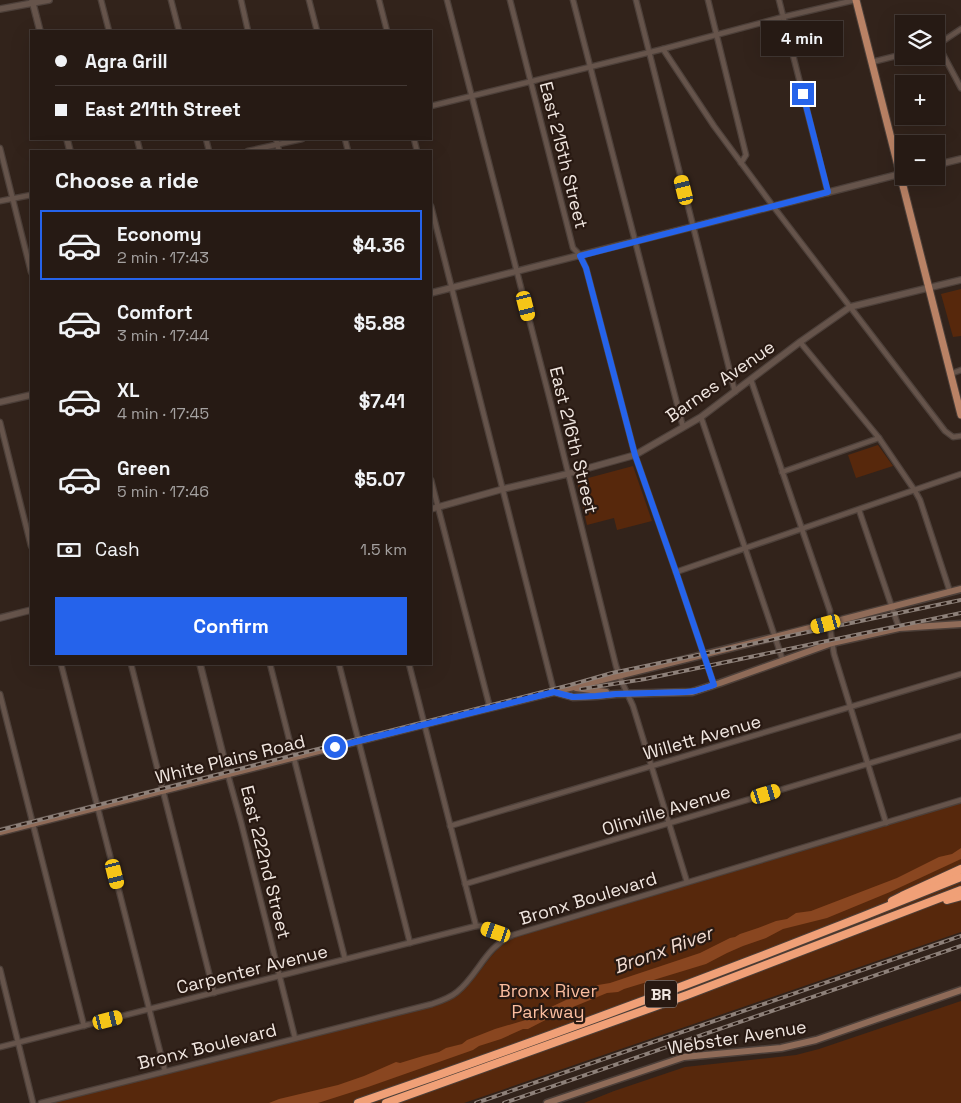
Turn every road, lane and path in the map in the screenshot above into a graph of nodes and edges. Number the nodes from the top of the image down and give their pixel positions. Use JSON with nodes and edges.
{"nodes":[{"id":1,"x":49,"y":0,"type":"edge"},
{"id":2,"x":101,"y":0,"type":"edge"},
{"id":3,"x":171,"y":0,"type":"edge"},
{"id":4,"x":241,"y":0,"type":"edge"},
{"id":5,"x":309,"y":0,"type":"edge"},
{"id":6,"x":379,"y":0,"type":"edge"},
{"id":7,"x":447,"y":0,"type":"edge"},
{"id":8,"x":510,"y":0,"type":"edge"},
{"id":9,"x":573,"y":0,"type":"edge"},
{"id":10,"x":636,"y":0,"type":"edge"},
{"id":11,"x":708,"y":0,"type":"edge"},
{"id":12,"x":779,"y":0,"type":"edge"},
{"id":13,"x":856,"y":0,"type":"edge"},
{"id":14,"x":32,"y":1,"type":"edge"},
{"id":15,"x":0,"y":9,"type":"edge"},
{"id":16,"x":783,"y":17,"type":"junction"},
{"id":17,"x":961,"y":29,"type":"edge"},
{"id":18,"x":40,"y":30,"type":"edge"},
{"id":19,"x":109,"y":30,"type":"edge"},
{"id":20,"x":179,"y":30,"type":"edge"},
{"id":21,"x":248,"y":30,"type":"edge"},
{"id":22,"x":317,"y":30,"type":"edge"},
{"id":23,"x":387,"y":30,"type":"edge"},
{"id":24,"x":717,"y":34,"type":"junction"},
{"id":25,"x":945,"y":40,"type":"edge"},
{"id":26,"x":663,"y":48,"type":"junction"},
{"id":27,"x":650,"y":51,"type":"junction"},
{"id":28,"x":895,"y":56,"type":"edge"},
{"id":29,"x":945,"y":59,"type":"edge"},
{"id":30,"x":872,"y":62,"type":"junction"},
{"id":31,"x":590,"y":66,"type":"junction"},
{"id":32,"x":531,"y":82,"type":"junction"},
{"id":33,"x":961,"y":88,"type":"edge"},
{"id":34,"x":471,"y":96,"type":"junction"},
{"id":35,"x":432,"y":106,"type":"edge"},
{"id":36,"x":276,"y":140,"type":"edge"},
{"id":37,"x":298,"y":140,"type":"edge"},
{"id":38,"x":277,"y":145,"type":"junction"},
{"id":39,"x":0,"y":148,"type":"edge"},
{"id":40,"x":895,"y":148,"type":"edge"},
{"id":41,"x":253,"y":150,"type":"edge"},
{"id":42,"x":279,"y":150,"type":"edge"},
{"id":43,"x":961,"y":159,"type":"edge"},
{"id":44,"x":741,"y":162,"type":"junction"},
{"id":45,"x":945,"y":163,"type":"edge"},
{"id":46,"x":895,"y":176,"type":"edge"},
{"id":47,"x":905,"y":185,"type":"edge"},
{"id":48,"x":828,"y":192,"type":"junction"},
{"id":49,"x":30,"y":194,"type":"edge"},
{"id":50,"x":13,"y":198,"type":"junction"},
{"id":51,"x":0,"y":201,"type":"edge"},
{"id":52,"x":774,"y":206,"type":"junction"},
{"id":53,"x":432,"y":210,"type":"edge"},
{"id":54,"x":693,"y":227,"type":"junction"},
{"id":55,"x":634,"y":242,"type":"junction"},
{"id":56,"x":580,"y":256,"type":"junction"},
{"id":57,"x":30,"y":268,"type":"edge"},
{"id":58,"x":517,"y":272,"type":"junction"},
{"id":59,"x":961,"y":280,"type":"edge"},
{"id":60,"x":452,"y":288,"type":"junction"},
{"id":61,"x":929,"y":288,"type":"junction"},
{"id":62,"x":432,"y":293,"type":"edge"},
{"id":63,"x":850,"y":307,"type":"junction"},
{"id":64,"x":800,"y":342,"type":"junction"},
{"id":65,"x":961,"y":370,"type":"edge"},
{"id":66,"x":950,"y":374,"type":"junction"},
{"id":67,"x":751,"y":380,"type":"junction"},
{"id":68,"x":735,"y":392,"type":"junction"},
{"id":69,"x":30,"y":394,"type":"edge"},
{"id":70,"x":0,"y":402,"type":"edge"},
{"id":71,"x":961,"y":415,"type":"edge"},
{"id":72,"x":701,"y":417,"type":"junction"},
{"id":73,"x":0,"y":422,"type":"edge"},
{"id":74,"x":682,"y":427,"type":"junction"},
{"id":75,"x":961,"y":436,"type":"edge"},
{"id":76,"x":879,"y":438,"type":"junction"},
{"id":77,"x":635,"y":455,"type":"junction"},
{"id":78,"x":782,"y":472,"type":"junction"},
{"id":79,"x":568,"y":474,"type":"junction"},
{"id":80,"x":961,"y":474,"type":"edge"},
{"id":81,"x":432,"y":484,"type":"edge"},
{"id":82,"x":503,"y":489,"type":"junction"},
{"id":83,"x":915,"y":490,"type":"junction"},
{"id":84,"x":438,"y":507,"type":"junction"},
{"id":85,"x":432,"y":509,"type":"edge"},
{"id":86,"x":859,"y":510,"type":"junction"},
{"id":87,"x":802,"y":529,"type":"junction"},
{"id":88,"x":30,"y":542,"type":"edge"},
{"id":89,"x":745,"y":548,"type":"junction"},
{"id":90,"x":676,"y":572,"type":"junction"},
{"id":91,"x":961,"y":589,"type":"edge"},
{"id":92,"x":950,"y":592,"type":"junction"},
{"id":93,"x":892,"y":607,"type":"junction"},
{"id":94,"x":30,"y":610,"type":"edge"},
{"id":95,"x":0,"y":618,"type":"edge"},
{"id":96,"x":831,"y":623,"type":"junction"},
{"id":97,"x":961,"y":624,"type":"edge"},
{"id":98,"x":899,"y":628,"type":"junction"},
{"id":99,"x":775,"y":637,"type":"junction"},
{"id":100,"x":832,"y":643,"type":"junction"},
{"id":101,"x":704,"y":654,"type":"junction"},
{"id":102,"x":783,"y":661,"type":"junction"},
{"id":103,"x":61,"y":665,"type":"edge"},
{"id":104,"x":131,"y":665,"type":"edge"},
{"id":105,"x":200,"y":665,"type":"edge"},
{"id":106,"x":270,"y":665,"type":"edge"},
{"id":107,"x":339,"y":665,"type":"edge"},
{"id":108,"x":409,"y":665,"type":"edge"},
{"id":109,"x":961,"y":674,"type":"edge"},
{"id":110,"x":619,"y":676,"type":"junction"},
{"id":111,"x":714,"y":685,"type":"junction"},
{"id":112,"x":572,"y":687,"type":"junction"},
{"id":113,"x":554,"y":692,"type":"junction"},
{"id":114,"x":0,"y":694,"type":"edge"},
{"id":115,"x":616,"y":694,"type":"junction"},
{"id":116,"x":628,"y":694,"type":"junction"},
{"id":117,"x":851,"y":707,"type":"junction"},
{"id":118,"x":490,"y":708,"type":"junction"},
{"id":119,"x":424,"y":725,"type":"junction"},
{"id":120,"x":961,"y":736,"type":"edge"},
{"id":121,"x":359,"y":741,"type":"junction"},
{"id":122,"x":294,"y":758,"type":"junction"},
{"id":123,"x":868,"y":764,"type":"junction"},
{"id":124,"x":651,"y":766,"type":"junction"},
{"id":125,"x":228,"y":774,"type":"junction"},
{"id":126,"x":163,"y":791,"type":"junction"},
{"id":127,"x":961,"y":800,"type":"edge"},
{"id":128,"x":98,"y":808,"type":"junction"},
{"id":129,"x":886,"y":823,"type":"junction"},
{"id":130,"x":33,"y":824,"type":"junction"},
{"id":131,"x":670,"y":824,"type":"junction"},
{"id":132,"x":450,"y":826,"type":"junction"},
{"id":133,"x":0,"y":832,"type":"edge"},
{"id":134,"x":961,"y":869,"type":"edge"},
{"id":135,"x":961,"y":878,"type":"edge"},
{"id":136,"x":687,"y":882,"type":"junction"},
{"id":137,"x":465,"y":884,"type":"junction"},
{"id":138,"x":961,"y":890,"type":"edge"},
{"id":139,"x":961,"y":896,"type":"edge"},
{"id":140,"x":879,"y":910,"type":"junction"},
{"id":141,"x":906,"y":911,"type":"junction"},
{"id":142,"x":476,"y":926,"type":"junction"},
{"id":143,"x":509,"y":936,"type":"junction"},
{"id":144,"x":410,"y":943,"type":"junction"},
{"id":145,"x":345,"y":959,"type":"junction"},
{"id":146,"x":0,"y":969,"type":"edge"},
{"id":147,"x":280,"y":976,"type":"junction"},
{"id":148,"x":961,"y":990,"type":"edge"},
{"id":149,"x":214,"y":993,"type":"junction"},
{"id":150,"x":149,"y":1009,"type":"junction"},
{"id":151,"x":84,"y":1026,"type":"junction"},
{"id":152,"x":295,"y":1038,"type":"junction"},
{"id":153,"x":18,"y":1042,"type":"junction"},
{"id":154,"x":0,"y":1047,"type":"edge"},
{"id":155,"x":164,"y":1071,"type":"junction"},
{"id":156,"x":33,"y":1103,"type":"edge"},
{"id":157,"x":41,"y":1103,"type":"edge"},
{"id":158,"x":358,"y":1103,"type":"edge"},
{"id":159,"x":386,"y":1103,"type":"edge"},
{"id":160,"x":547,"y":1103,"type":"edge"}],
"edges":[{"from":1,"to":14,"type":"street"},
{"from":2,"to":19,"type":"street"},
{"from":3,"to":20,"type":"street"},
{"from":4,"to":21,"type":"street"},
{"from":5,"to":22,"type":"street"},
{"from":6,"to":23,"type":"street"},
{"from":7,"to":34,"type":"street","name":"East 216th Street"},
{"from":8,"to":32,"type":"street","name":"East 215th Street"},
{"from":9,"to":31,"type":"street"},
{"from":10,"to":27,"type":"street"},
{"from":11,"to":24,"type":"street"},
{"from":12,"to":16,"type":"street"},
{"from":13,"to":16,"type":"street"},
{"from":13,"to":30,"type":"main road"},
{"from":14,"to":15,"type":"street"},
{"from":14,"to":18,"type":"street"},
{"from":16,"to":24,"type":"street"},
{"from":16,"to":48,"type":"street"},
{"from":17,"to":25,"type":"street"},
{"from":24,"to":26,"type":"street"},
{"from":24,"to":44,"type":"street"},
{"from":26,"to":27,"type":"street"},
{"from":26,"to":44,"type":"street"},
{"from":27,"to":31,"type":"street"},
{"from":27,"to":54,"type":"street"},
{"from":28,"to":30,"type":"street"},
{"from":29,"to":33,"type":"street"},
{"from":30,"to":40,"type":"main road"},
{"from":31,"to":32,"type":"street"},
{"from":31,"to":55,"type":"street"},
{"from":32,"to":34,"type":"street"},
{"from":32,"to":56,"type":"street","name":"East 215th Street"},
{"from":34,"to":35,"type":"street"},
{"from":34,"to":58,"type":"street","name":"East 216th Street"},
{"from":36,"to":38,"type":"street"},
{"from":37,"to":38,"type":"street"},
{"from":38,"to":41,"type":"street"},
{"from":38,"to":42,"type":"street"},
{"from":39,"to":50,"type":"street"},
{"from":43,"to":45,"type":"street"},
{"from":44,"to":52,"type":"street"},
{"from":46,"to":48,"type":"street"},
{"from":47,"to":61,"type":"main road"},
{"from":48,"to":52,"type":"street"},
{"from":49,"to":50,"type":"street"},
{"from":50,"to":51,"type":"street"},
{"from":50,"to":57,"type":"street"},
{"from":52,"to":54,"type":"street"},
{"from":52,"to":63,"type":"street"},
{"from":53,"to":60,"type":"street"},
{"from":54,"to":55,"type":"street"},
{"from":54,"to":68,"type":"street"},
{"from":55,"to":56,"type":"street"},
{"from":55,"to":74,"type":"street"},
{"from":56,"to":58,"type":"street"},
{"from":56,"to":77,"type":"street","name":"East 215th Street"},
{"from":58,"to":60,"type":"street"},
{"from":58,"to":79,"type":"street","name":"East 216th Street"},
{"from":59,"to":61,"type":"street","name":"Barnes Avenue"},
{"from":60,"to":62,"type":"street"},
{"from":60,"to":82,"type":"street"},
{"from":61,"to":63,"type":"street","name":"Barnes Avenue"},
{"from":61,"to":66,"type":"main road"},
{"from":63,"to":64,"type":"street","name":"Barnes Avenue"},
{"from":63,"to":75,"type":"street"},
{"from":64,"to":67,"type":"street","name":"Barnes Avenue"},
{"from":64,"to":76,"type":"street"},
{"from":65,"to":66,"type":"street"},
{"from":66,"to":71,"type":"main road"},
{"from":67,"to":68,"type":"street","name":"Barnes Avenue"},
{"from":67,"to":78,"type":"street"},
{"from":68,"to":72,"type":"street","name":"Barnes Avenue"},
{"from":69,"to":70,"type":"street"},
{"from":72,"to":74,"type":"street","name":"Barnes Avenue"},
{"from":72,"to":89,"type":"street"},
{"from":73,"to":88,"type":"street"},
{"from":74,"to":77,"type":"street","name":"Barnes Avenue"},
{"from":76,"to":78,"type":"street"},
{"from":76,"to":83,"type":"street"},
{"from":77,"to":79,"type":"street","name":"Barnes Avenue"},
{"from":77,"to":90,"type":"street","name":"East 215th Street"},
{"from":78,"to":87,"type":"street"},
{"from":79,"to":82,"type":"street","name":"Barnes Avenue"},
{"from":79,"to":110,"type":"street","name":"East 216th Street"},
{"from":80,"to":83,"type":"street"},
{"from":81,"to":84,"type":"street"},
{"from":82,"to":84,"type":"street","name":"Barnes Avenue"},
{"from":82,"to":113,"type":"street"},
{"from":83,"to":86,"type":"street"},
{"from":83,"to":92,"type":"street"},
{"from":84,"to":85,"type":"street","name":"Barnes Avenue"},
{"from":84,"to":118,"type":"street"},
{"from":86,"to":87,"type":"street"},
{"from":86,"to":93,"type":"street"},
{"from":87,"to":89,"type":"street"},
{"from":87,"to":96,"type":"street"},
{"from":89,"to":90,"type":"street"},
{"from":89,"to":99,"type":"street"},
{"from":90,"to":101,"type":"street","name":"East 215th Street"},
{"from":91,"to":92,"type":"main road","name":"White Plains Road"},
{"from":92,"to":93,"type":"main road","name":"White Plains Road"},
{"from":93,"to":96,"type":"main road","name":"White Plains Road"},
{"from":93,"to":98,"type":"street"},
{"from":94,"to":95,"type":"street"},
{"from":96,"to":99,"type":"main road","name":"White Plains Road"},
{"from":96,"to":100,"type":"street"},
{"from":97,"to":98,"type":"main road","name":"White Plains Road"},
{"from":98,"to":100,"type":"main road","name":"White Plains Road"},
{"from":99,"to":101,"type":"main road","name":"White Plains Road"},
{"from":99,"to":102,"type":"street"},
{"from":100,"to":102,"type":"main road","name":"White Plains Road"},
{"from":100,"to":117,"type":"street"},
{"from":101,"to":110,"type":"main road","name":"White Plains Road"},
{"from":101,"to":111,"type":"street","name":"East 215th Street"},
{"from":102,"to":111,"type":"main road","name":"White Plains Road"},
{"from":103,"to":128,"type":"street"},
{"from":104,"to":126,"type":"street"},
{"from":105,"to":125,"type":"street","name":"East 222nd Street"},
{"from":106,"to":122,"type":"street"},
{"from":107,"to":121,"type":"street"},
{"from":108,"to":119,"type":"street"},
{"from":109,"to":117,"type":"street","name":"Willett Avenue"},
{"from":110,"to":112,"type":"main road","name":"White Plains Road"},
{"from":110,"to":116,"type":"street","name":"East 216th Street"},
{"from":111,"to":116,"type":"main road","name":"White Plains Road"},
{"from":112,"to":113,"type":"main road","name":"White Plains Road"},
{"from":112,"to":115,"type":"main road","name":"White Plains Road"},
{"from":113,"to":115,"type":"main road","name":"White Plains Road"},
{"from":113,"to":118,"type":"main road","name":"White Plains Road"},
{"from":114,"to":130,"type":"street"},
{"from":115,"to":116,"type":"main road","name":"White Plains Road"},
{"from":116,"to":124,"type":"street","name":"East 216th Street"},
{"from":117,"to":123,"type":"street"},
{"from":117,"to":124,"type":"street","name":"Willett Avenue"},
{"from":118,"to":119,"type":"main road","name":"White Plains Road"},
{"from":119,"to":121,"type":"main road","name":"White Plains Road"},
{"from":119,"to":132,"type":"street"},
{"from":120,"to":123,"type":"street","name":"Olinville Avenue"},
{"from":121,"to":122,"type":"main road","name":"White Plains Road"},
{"from":121,"to":144,"type":"street"},
{"from":122,"to":125,"type":"main road","name":"White Plains Road"},
{"from":122,"to":145,"type":"street"},
{"from":123,"to":129,"type":"street"},
{"from":123,"to":131,"type":"street","name":"Olinville Avenue"},
{"from":124,"to":131,"type":"street","name":"East 216th Street"},
{"from":124,"to":132,"type":"street","name":"Willett Avenue"},
{"from":125,"to":126,"type":"main road","name":"White Plains Road"},
{"from":125,"to":147,"type":"street","name":"East 222nd Street"},
{"from":126,"to":128,"type":"main road","name":"White Plains Road"},
{"from":126,"to":149,"type":"street"},
{"from":127,"to":129,"type":"street","name":"Bronx Boulevard"},
{"from":128,"to":130,"type":"main road","name":"White Plains Road"},
{"from":128,"to":150,"type":"street"},
{"from":129,"to":136,"type":"street","name":"Bronx Boulevard"},
{"from":130,"to":133,"type":"main road","name":"White Plains Road"},
{"from":130,"to":151,"type":"street"},
{"from":131,"to":136,"type":"street","name":"East 216th Street"},
{"from":131,"to":137,"type":"street","name":"Olinville Avenue"},
{"from":132,"to":137,"type":"street"},
{"from":134,"to":140,"type":"highway"},
{"from":135,"to":140,"type":"highway","number":"BR"},
{"from":136,"to":143,"type":"street","name":"Bronx Boulevard"},
{"from":137,"to":142,"type":"street"},
{"from":138,"to":141,"type":"highway","number":"BR"},
{"from":139,"to":141,"type":"highway"},
{"from":140,"to":158,"type":"highway","number":"BR"},
{"from":141,"to":159,"type":"highway","number":"BR"},
{"from":142,"to":143,"type":"street"},
{"from":142,"to":144,"type":"street","name":"Carpenter Avenue"},
{"from":143,"to":152,"type":"street","name":"Bronx Boulevard"},
{"from":144,"to":145,"type":"street","name":"Carpenter Avenue"},
{"from":145,"to":147,"type":"street","name":"Carpenter Avenue"},
{"from":146,"to":153,"type":"street"},
{"from":147,"to":149,"type":"street","name":"Carpenter Avenue"},
{"from":147,"to":152,"type":"street","name":"East 222nd Street"},
{"from":148,"to":160,"type":"main road","name":"Webster Avenue"},
{"from":149,"to":150,"type":"street","name":"Carpenter Avenue"},
{"from":150,"to":151,"type":"street","name":"Carpenter Avenue"},
{"from":150,"to":155,"type":"street"},
{"from":151,"to":153,"type":"street","name":"Carpenter Avenue"},
{"from":152,"to":155,"type":"street","name":"Bronx Boulevard"},
{"from":153,"to":154,"type":"street","name":"Carpenter Avenue"},
{"from":153,"to":156,"type":"street"},
{"from":155,"to":157,"type":"street","name":"Bronx Boulevard"}]}
